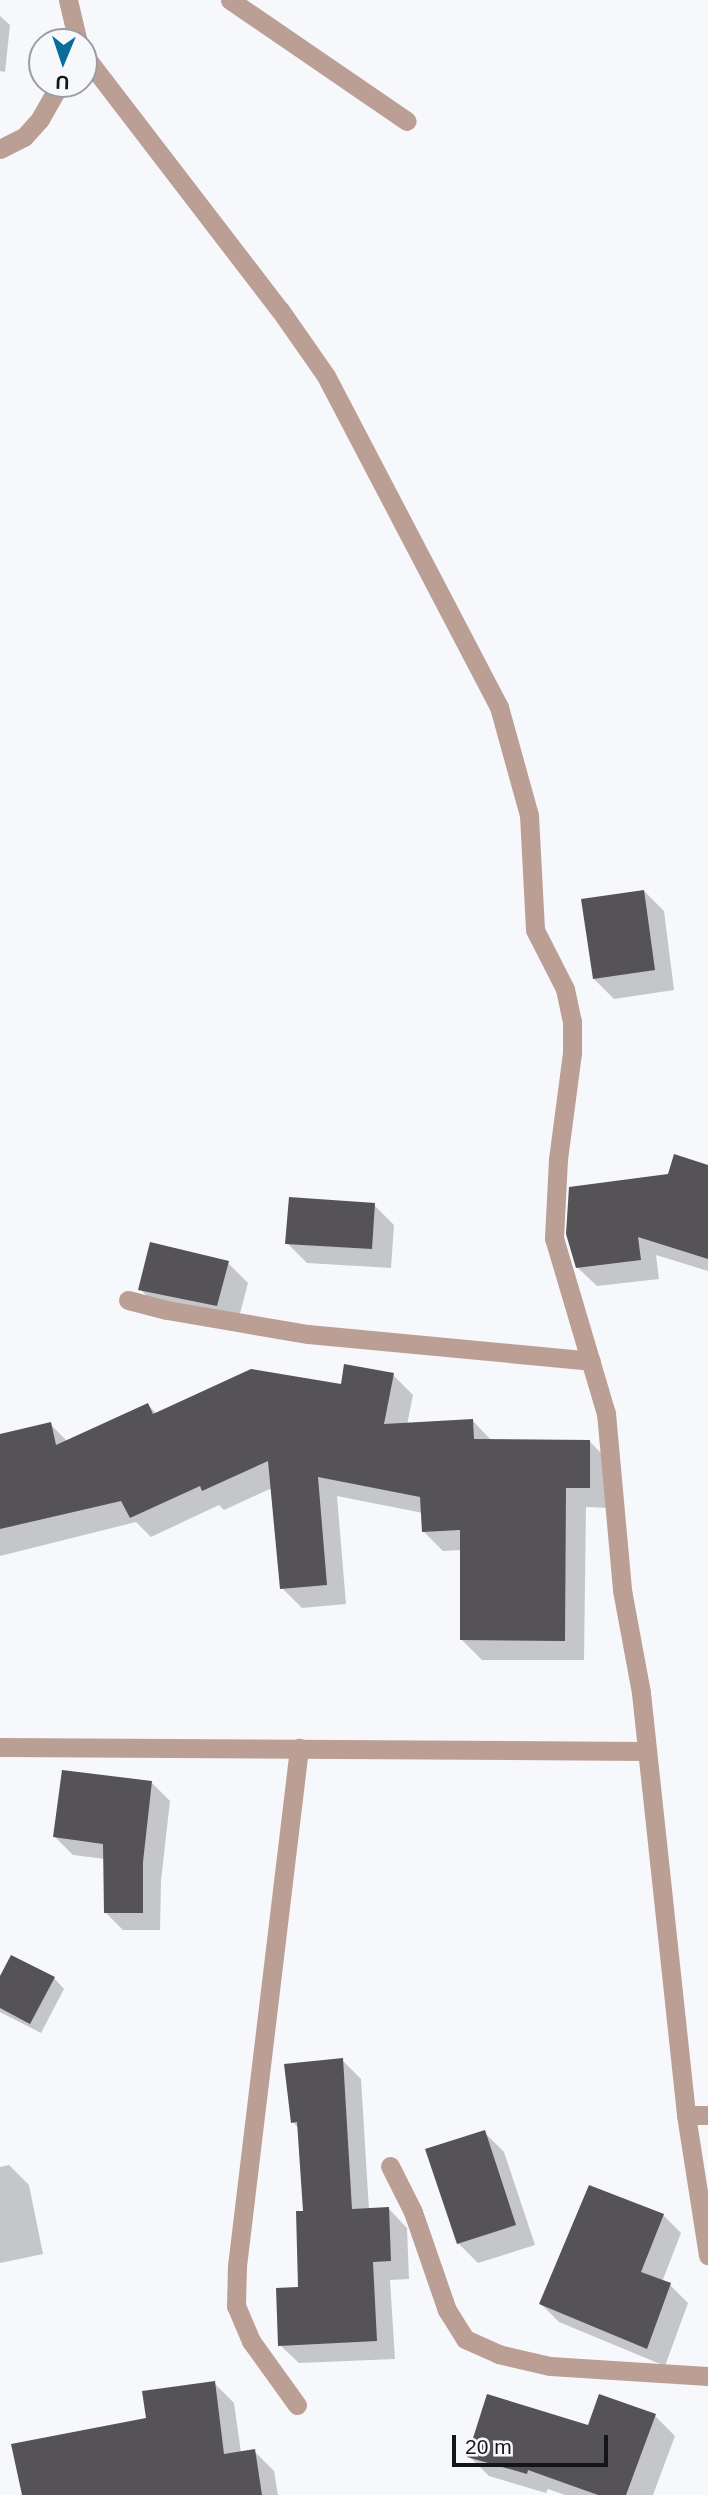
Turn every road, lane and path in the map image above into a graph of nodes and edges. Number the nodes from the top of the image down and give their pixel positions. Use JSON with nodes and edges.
{"nodes":[{"id":1,"x":68,"y":0,"type":"edge"},
{"id":2,"x":230,"y":0,"type":"edge"},
{"id":3,"x":75,"y":28,"type":"edge"},
{"id":4,"x":98,"y":73,"type":"edge"},
{"id":5,"x":52,"y":98,"type":"edge"},
{"id":6,"x":407,"y":121,"type":"dead end"},
{"id":7,"x":0,"y":149,"type":"edge"},
{"id":8,"x":128,"y":1300,"type":"dead end"},
{"id":9,"x":590,"y":1361,"type":"junction"},
{"id":10,"x":0,"y":1746,"type":"edge"},
{"id":11,"x":299,"y":1748,"type":"junction"},
{"id":12,"x":646,"y":1751,"type":"junction"},
{"id":13,"x":686,"y":2115,"type":"junction"},
{"id":14,"x":708,"y":2115,"type":"edge"},
{"id":15,"x":390,"y":2166,"type":"dead end"},
{"id":16,"x":708,"y":2255,"type":"edge"},
{"id":17,"x":708,"y":2376,"type":"edge"},
{"id":18,"x":297,"y":2405,"type":"dead end"}],
"edges":[{"from":1,"to":3,"type":"street"},
{"from":2,"to":6,"type":"street"},
{"from":4,"to":9,"type":"street"},
{"from":5,"to":7,"type":"street"},
{"from":8,"to":9,"type":"street"},
{"from":9,"to":12,"type":"street"},
{"from":10,"to":11,"type":"street"},
{"from":11,"to":12,"type":"street"},
{"from":11,"to":18,"type":"street"},
{"from":12,"to":13,"type":"street"},
{"from":13,"to":14,"type":"street"},
{"from":13,"to":16,"type":"street"},
{"from":15,"to":17,"type":"street"}]}
